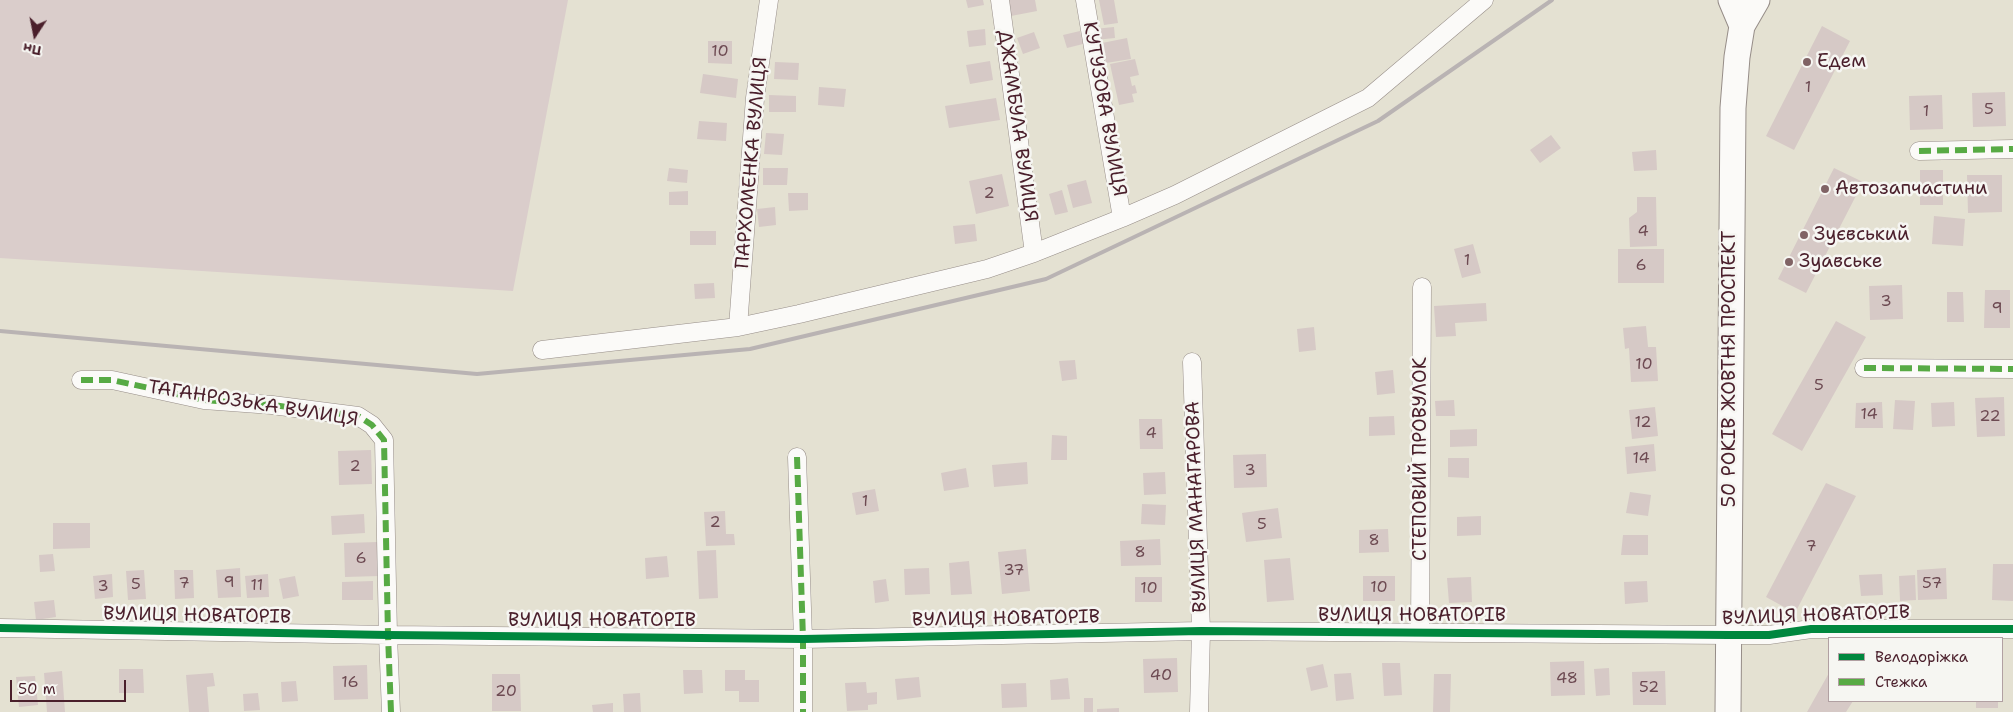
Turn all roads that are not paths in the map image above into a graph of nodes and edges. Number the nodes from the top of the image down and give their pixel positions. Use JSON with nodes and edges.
{"nodes":[{"id":1,"x":769,"y":0,"type":"edge"},
{"id":2,"x":1000,"y":0,"type":"edge"},
{"id":3,"x":1085,"y":0,"type":"edge"},
{"id":4,"x":1484,"y":0,"type":"edge"},
{"id":5,"x":1731,"y":0,"type":"edge"},
{"id":6,"x":1757,"y":0,"type":"edge"},
{"id":7,"x":1742,"y":26,"type":"junction"},
{"id":8,"x":2013,"y":149,"type":"edge"},
{"id":9,"x":1919,"y":151,"type":"dead end"},
{"id":10,"x":1122,"y":218,"type":"junction"},
{"id":11,"x":1034,"y":252,"type":"junction"},
{"id":12,"x":1422,"y":287,"type":"dead end"},
{"id":13,"x":738,"y":327,"type":"junction"},
{"id":14,"x":542,"y":350,"type":"dead end"},
{"id":15,"x":1192,"y":362,"type":"dead end"},
{"id":16,"x":1864,"y":368,"type":"dead end"},
{"id":17,"x":2013,"y":369,"type":"edge"},
{"id":18,"x":81,"y":380,"type":"dead end"},
{"id":19,"x":797,"y":457,"type":"dead end"},
{"id":20,"x":0,"y":628,"type":"edge"},
{"id":21,"x":2013,"y":629,"type":"edge"},
{"id":22,"x":1201,"y":631,"type":"junction"},
{"id":23,"x":1420,"y":632,"type":"junction"},
{"id":24,"x":388,"y":635,"type":"junction"},
{"id":25,"x":1729,"y":635,"type":"junction"},
{"id":26,"x":803,"y":639,"type":"junction"},
{"id":27,"x":391,"y":712,"type":"edge"},
{"id":28,"x":803,"y":712,"type":"edge"},
{"id":29,"x":1199,"y":712,"type":"edge"},
{"id":30,"x":1728,"y":712,"type":"edge"}],
"edges":[{"from":1,"to":13,"type":"street","name":"ПАРХОМЕНКА ВУЛИЦЯ"},
{"from":2,"to":11,"type":"street","name":"ДЖАМБУЛА ВУЛИЦЯ"},
{"from":3,"to":10,"type":"street","name":"КУТУЗОВА ВУЛИЦЯ"},
{"from":4,"to":10,"type":"street"},
{"from":5,"to":7,"type":"street"},
{"from":6,"to":7,"type":"street"},
{"from":7,"to":25,"type":"street","name":"50 РОКІВ ЖОВТНЯ ПРОСПЕКТ"},
{"from":8,"to":9,"type":"street"},
{"from":10,"to":11,"type":"street"},
{"from":11,"to":13,"type":"street"},
{"from":12,"to":23,"type":"street","name":"СТЕПОВИЙ ПРОВУЛОК"},
{"from":13,"to":14,"type":"street"},
{"from":15,"to":22,"type":"street","name":"ВУЛИЦЯ МАНАГАРОВА"},
{"from":16,"to":17,"type":"street"},
{"from":18,"to":24,"type":"street","name":"ТАГАНРОЗЬКА ВУЛИЦЯ"},
{"from":19,"to":26,"type":"street"},
{"from":20,"to":24,"type":"street","name":"ВУЛИЦЯ НОВАТОРІВ"},
{"from":21,"to":25,"type":"street","name":"ВУЛИЦЯ НОВАТОРІВ"},
{"from":22,"to":23,"type":"street","name":"ВУЛИЦЯ НОВАТОРІВ"},
{"from":22,"to":26,"type":"street","name":"ВУЛИЦЯ НОВАТОРІВ"},
{"from":22,"to":29,"type":"street","name":"ВУЛИЦЯ МАНАГАРОВА"},
{"from":23,"to":25,"type":"street","name":"ВУЛИЦЯ НОВАТОРІВ"},
{"from":24,"to":26,"type":"street","name":"ВУЛИЦЯ НОВАТОРІВ"},
{"from":24,"to":27,"type":"street","name":"ТАГАНРОЗЬКА ВУЛИЦЯ"},
{"from":25,"to":30,"type":"street","name":"50 РОКІВ ЖОВТНЯ ПРОСПЕКТ"},
{"from":26,"to":28,"type":"street"}]}
